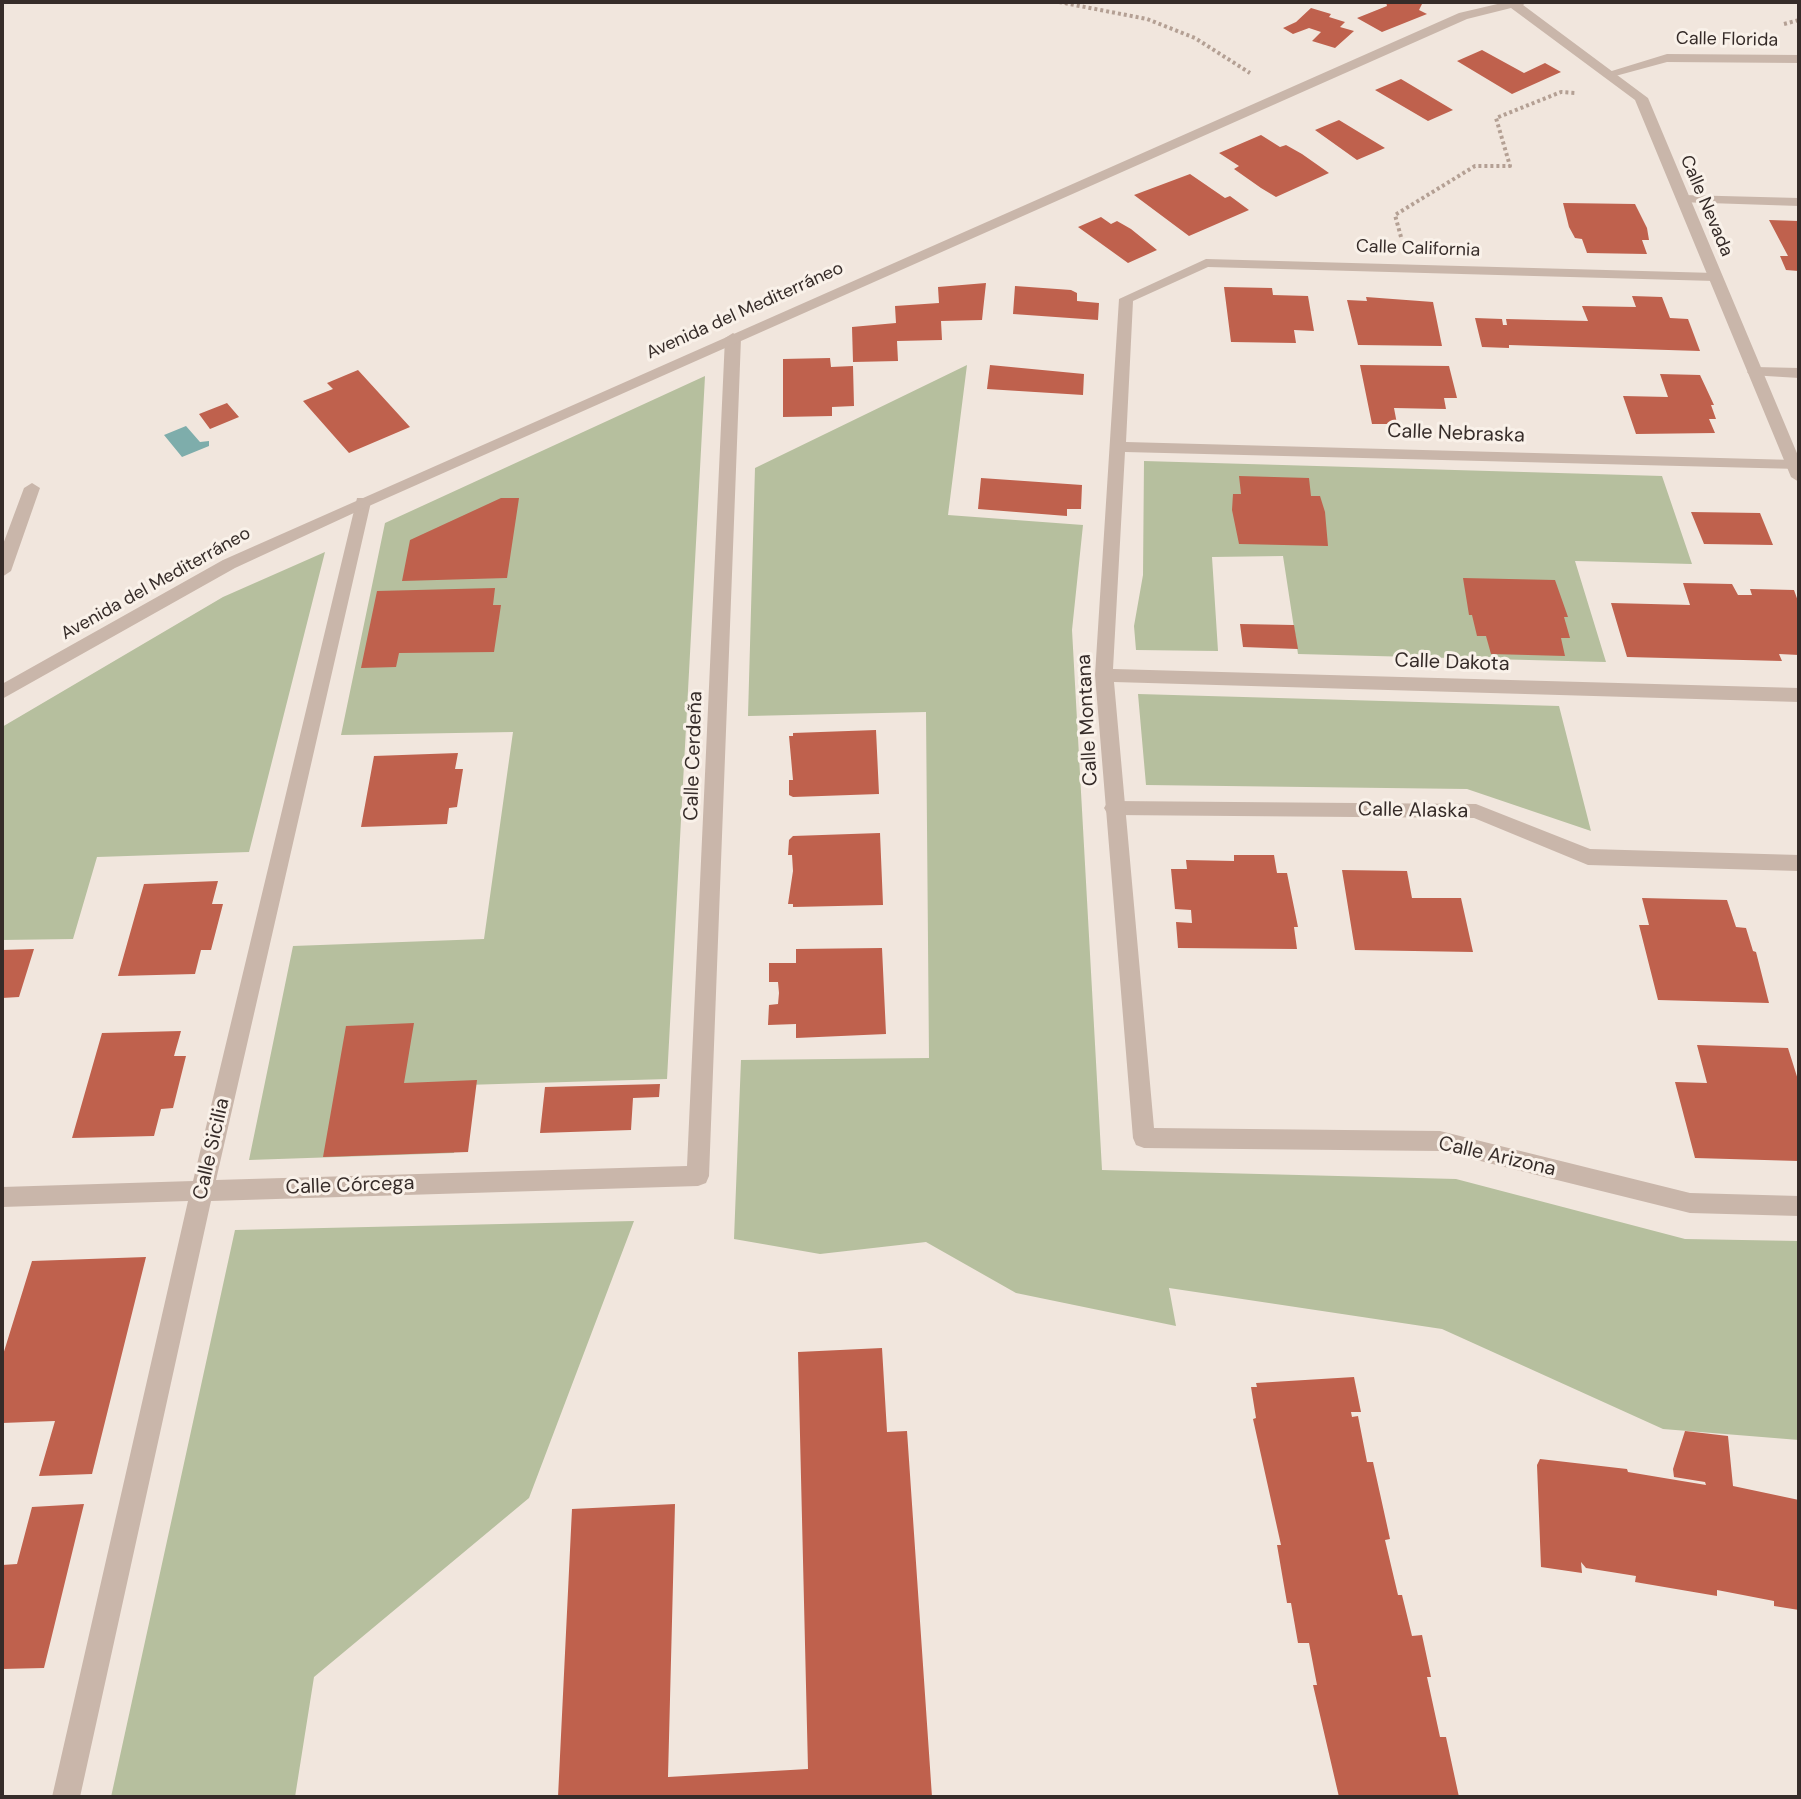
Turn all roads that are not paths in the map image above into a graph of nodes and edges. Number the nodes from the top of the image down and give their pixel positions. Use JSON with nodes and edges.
{"nodes":[{"id":1,"x":1516,"y":3,"type":"edge"},
{"id":2,"x":1799,"y":59,"type":"edge"},
{"id":3,"x":1608,"y":74,"type":"junction"},
{"id":4,"x":1683,"y":199,"type":"junction"},
{"id":5,"x":1799,"y":202,"type":"edge"},
{"id":6,"x":1715,"y":277,"type":"junction"},
{"id":7,"x":1126,"y":299,"type":"joint"},
{"id":8,"x":733,"y":338,"type":"junction"},
{"id":9,"x":1755,"y":372,"type":"junction"},
{"id":10,"x":1799,"y":373,"type":"edge"},
{"id":11,"x":1118,"y":447,"type":"junction"},
{"id":12,"x":1796,"y":471,"type":"edge"},
{"id":13,"x":32,"y":488,"type":"dead end"},
{"id":14,"x":363,"y":502,"type":"junction"},
{"id":15,"x":2,"y":571,"type":"edge"},
{"id":16,"x":1104,"y":675,"type":"junction"},
{"id":17,"x":2,"y":692,"type":"edge"},
{"id":18,"x":1799,"y":695,"type":"edge"},
{"id":19,"x":1114,"y":808,"type":"junction"},
{"id":20,"x":1799,"y":863,"type":"edge"},
{"id":21,"x":1144,"y":1138,"type":"joint"},
{"id":22,"x":698,"y":1176,"type":"joint"},
{"id":23,"x":202,"y":1191,"type":"junction"},
{"id":24,"x":2,"y":1197,"type":"edge"},
{"id":25,"x":1799,"y":1206,"type":"edge"},
{"id":26,"x":66,"y":1797,"type":"edge"}],
"edges":[{"from":1,"to":3,"type":"street","name":"Calle Nevada"},
{"from":1,"to":8,"type":"street","name":"Avenida del Mediterráneo"},
{"from":2,"to":3,"type":"street","name":"Calle Florida"},
{"from":3,"to":4,"type":"street","name":"Calle Nevada"},
{"from":4,"to":5,"type":"street"},
{"from":4,"to":6,"type":"street","name":"Calle Nevada"},
{"from":6,"to":7,"type":"street","name":"Calle California"},
{"from":6,"to":9,"type":"street","name":"Calle Nevada"},
{"from":7,"to":11,"type":"street","name":"Calle Montana"},
{"from":8,"to":14,"type":"street","name":"Avenida del Mediterráneo"},
{"from":8,"to":22,"type":"street","name":"Calle Cerdeña"},
{"from":9,"to":10,"type":"street"},
{"from":9,"to":12,"type":"street","name":"Calle Nevada"},
{"from":11,"to":12,"type":"street","name":"Calle Nebraska"},
{"from":11,"to":16,"type":"street","name":"Calle Montana"},
{"from":13,"to":15,"type":"street"},
{"from":14,"to":17,"type":"street","name":"Avenida del Mediterráneo"},
{"from":14,"to":23,"type":"street","name":"Calle Sicilia"},
{"from":16,"to":18,"type":"street","name":"Calle Dakota"},
{"from":16,"to":19,"type":"street","name":"Calle Montana"},
{"from":19,"to":20,"type":"street","name":"Calle Alaska"},
{"from":19,"to":21,"type":"street","name":"Calle Montana"},
{"from":21,"to":25,"type":"street","name":"Calle Arizona"},
{"from":22,"to":23,"type":"street","name":"Calle Córcega"},
{"from":23,"to":24,"type":"street","name":"Calle Córcega"},
{"from":23,"to":26,"type":"street","name":"Calle Sicilia"}]}
